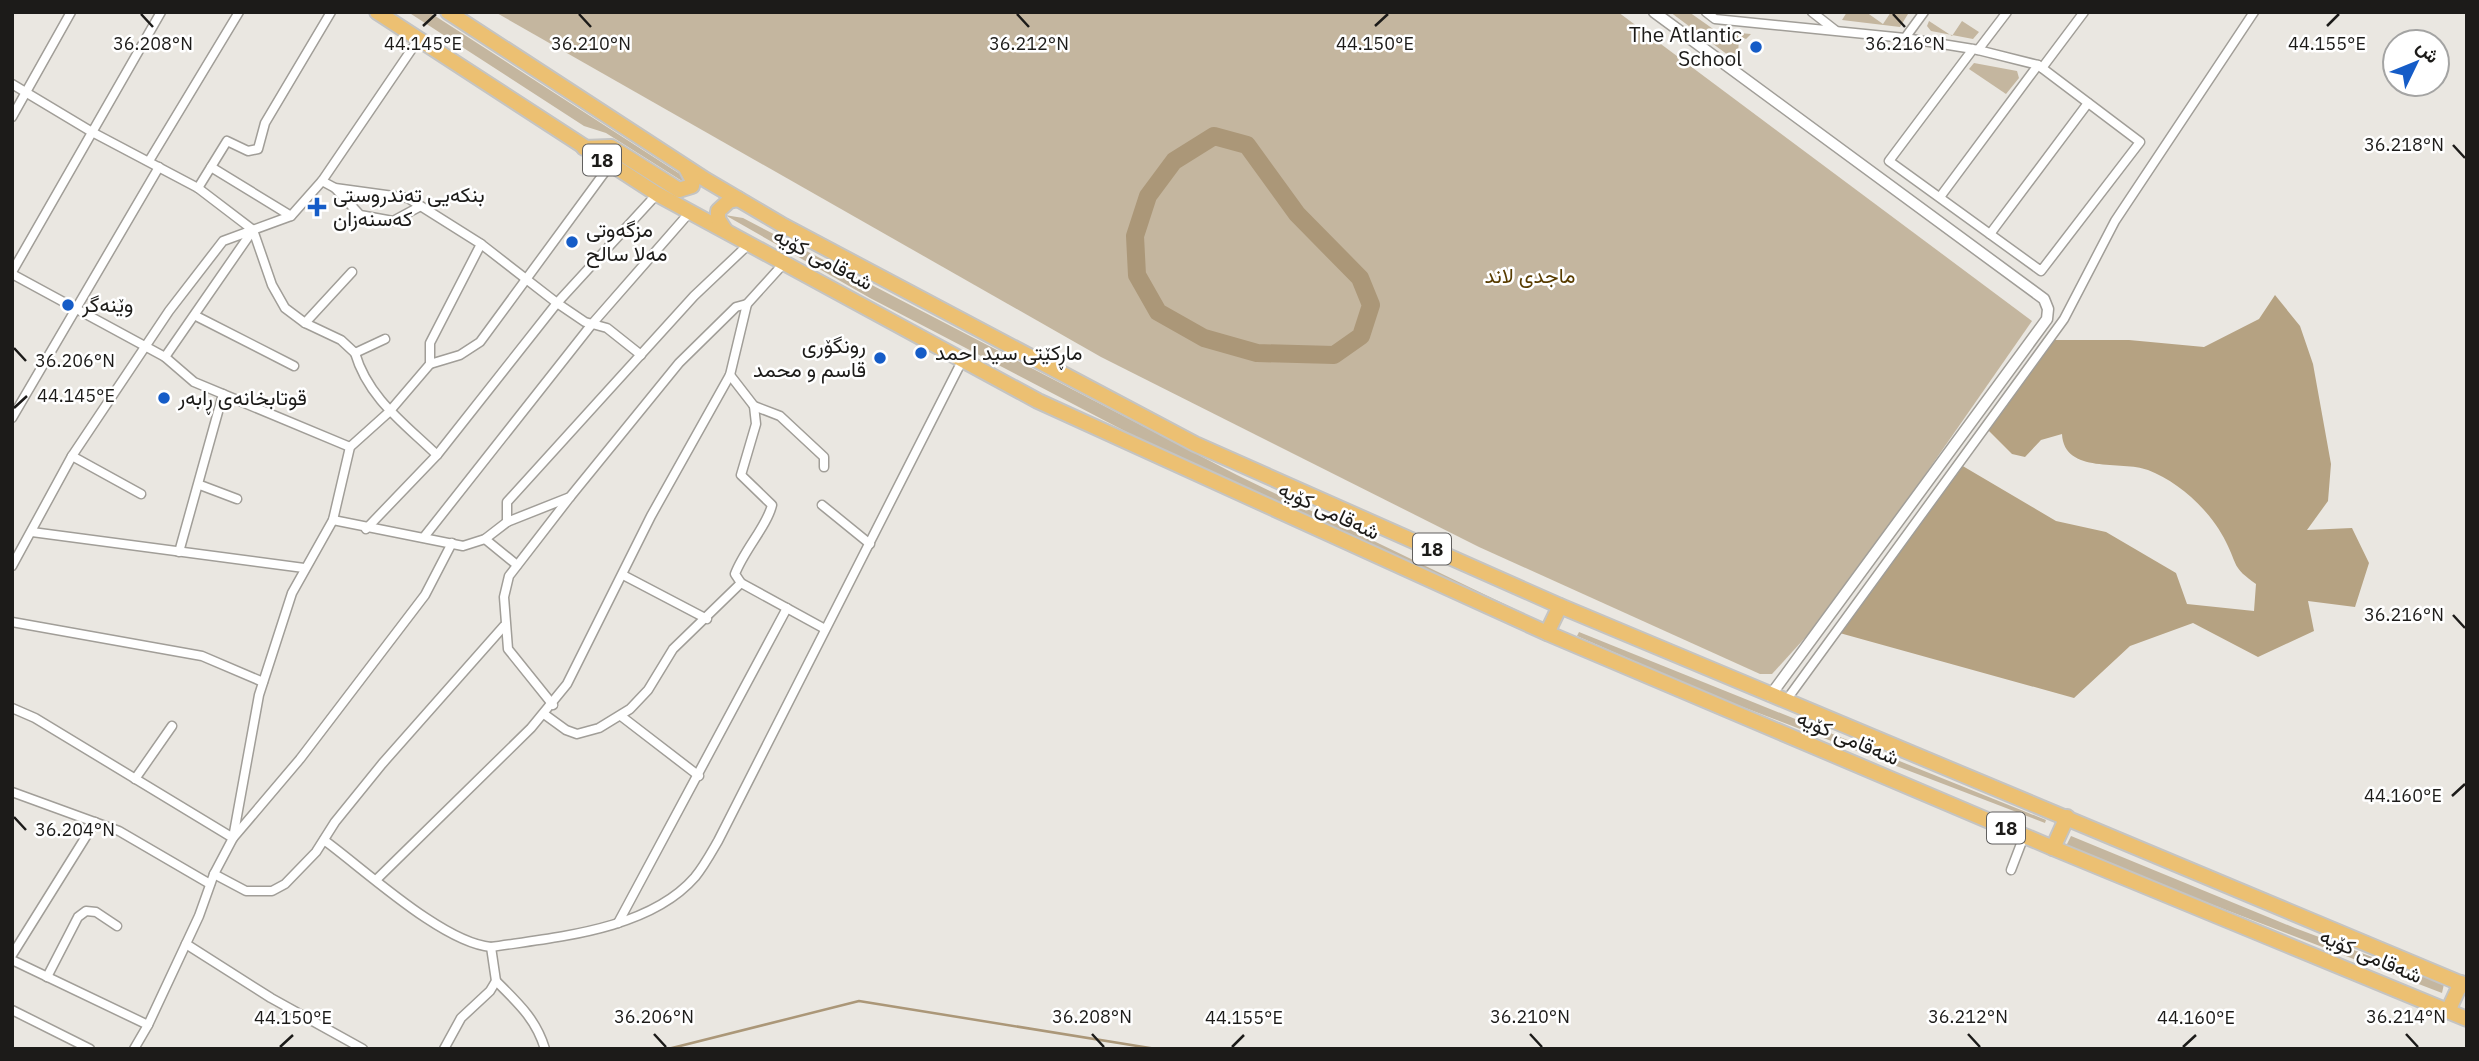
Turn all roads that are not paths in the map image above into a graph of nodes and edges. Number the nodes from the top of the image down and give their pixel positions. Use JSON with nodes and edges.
{"nodes":[{"id":1,"x":71,"y":12,"type":"edge"},
{"id":2,"x":161,"y":12,"type":"edge"},
{"id":3,"x":239,"y":12,"type":"edge"},
{"id":4,"x":331,"y":12,"type":"edge"},
{"id":5,"x":377,"y":12,"type":"edge"},
{"id":6,"x":448,"y":12,"type":"edge"},
{"id":7,"x":1654,"y":12,"type":"edge"},
{"id":8,"x":1706,"y":12,"type":"edge"},
{"id":9,"x":1812,"y":12,"type":"edge"},
{"id":10,"x":2007,"y":12,"type":"edge"},
{"id":11,"x":2084,"y":12,"type":"edge"},
{"id":12,"x":2254,"y":12,"type":"edge"},
{"id":13,"x":1923,"y":13,"type":"edge"},
{"id":14,"x":1835,"y":30,"type":"junction"},
{"id":15,"x":1905,"y":38,"type":"junction"},
{"id":16,"x":418,"y":40,"type":"junction"},
{"id":17,"x":1976,"y":50,"type":"junction"},
{"id":18,"x":2040,"y":67,"type":"junction"},
{"id":19,"x":12,"y":83,"type":"edge"},
{"id":20,"x":26,"y":92,"type":"junction"},
{"id":21,"x":2088,"y":103,"type":"junction"},
{"id":22,"x":12,"y":117,"type":"edge"},
{"id":23,"x":92,"y":132,"type":"junction"},
{"id":24,"x":584,"y":148,"type":"junction"},
{"id":25,"x":149,"y":161,"type":"junction"},
{"id":26,"x":682,"y":164,"type":"junction"},
{"id":27,"x":610,"y":165,"type":"junction"},
{"id":28,"x":159,"y":167,"type":"junction"},
{"id":29,"x":211,"y":167,"type":"junction"},
{"id":30,"x":322,"y":181,"type":"junction"},
{"id":31,"x":198,"y":188,"type":"junction"},
{"id":32,"x":335,"y":188,"type":"junction"},
{"id":33,"x":657,"y":194,"type":"junction"},
{"id":34,"x":1940,"y":197,"type":"junction"},
{"id":35,"x":738,"y":199,"type":"junction"},
{"id":36,"x":419,"y":207,"type":"junction"},
{"id":37,"x":691,"y":211,"type":"junction"},
{"id":38,"x":291,"y":216,"type":"junction"},
{"id":39,"x":253,"y":230,"type":"junction"},
{"id":40,"x":725,"y":230,"type":"junction"},
{"id":41,"x":1990,"y":234,"type":"junction"},
{"id":42,"x":481,"y":244,"type":"junction"},
{"id":43,"x":749,"y":244,"type":"junction"},
{"id":44,"x":785,"y":262,"type":"junction"},
{"id":45,"x":352,"y":272,"type":"dead end"},
{"id":46,"x":12,"y":273,"type":"edge"},
{"id":47,"x":526,"y":276,"type":"junction"},
{"id":48,"x":557,"y":303,"type":"junction"},
{"id":49,"x":747,"y":304,"type":"junction"},
{"id":50,"x":75,"y":310,"type":"junction"},
{"id":51,"x":195,"y":316,"type":"junction"},
{"id":52,"x":305,"y":323,"type":"junction"},
{"id":53,"x":592,"y":324,"type":"junction"},
{"id":54,"x":385,"y":340,"type":"dead end"},
{"id":55,"x":145,"y":347,"type":"junction"},
{"id":56,"x":355,"y":353,"type":"junction"},
{"id":57,"x":641,"y":355,"type":"junction"},
{"id":58,"x":165,"y":357,"type":"junction"},
{"id":59,"x":963,"y":359,"type":"junction"},
{"id":60,"x":430,"y":363,"type":"junction"},
{"id":61,"x":294,"y":366,"type":"dead end"},
{"id":62,"x":730,"y":375,"type":"junction"},
{"id":63,"x":223,"y":394,"type":"junction"},
{"id":64,"x":754,"y":406,"type":"junction"},
{"id":65,"x":389,"y":411,"type":"junction"},
{"id":66,"x":12,"y":418,"type":"edge"},
{"id":67,"x":350,"y":447,"type":"junction"},
{"id":68,"x":437,"y":454,"type":"junction"},
{"id":69,"x":72,"y":456,"type":"junction"},
{"id":70,"x":824,"y":467,"type":"dead end"},
{"id":71,"x":200,"y":485,"type":"junction"},
{"id":72,"x":141,"y":494,"type":"dead end"},
{"id":73,"x":570,"y":497,"type":"junction"},
{"id":74,"x":237,"y":499,"type":"dead end"},
{"id":75,"x":822,"y":505,"type":"dead end"},
{"id":76,"x":333,"y":520,"type":"junction"},
{"id":77,"x":507,"y":522,"type":"junction"},
{"id":78,"x":366,"y":529,"type":"junction"},
{"id":79,"x":32,"y":532,"type":"junction"},
{"id":80,"x":424,"y":537,"type":"junction"},
{"id":81,"x":485,"y":539,"type":"junction"},
{"id":82,"x":452,"y":544,"type":"junction"},
{"id":83,"x":870,"y":544,"type":"junction"},
{"id":84,"x":179,"y":552,"type":"junction"},
{"id":85,"x":517,"y":565,"type":"junction"},
{"id":86,"x":12,"y":566,"type":"edge"},
{"id":87,"x":304,"y":568,"type":"junction"},
{"id":88,"x":623,"y":575,"type":"junction"},
{"id":89,"x":741,"y":583,"type":"junction"},
{"id":90,"x":1560,"y":606,"type":"junction"},
{"id":91,"x":788,"y":608,"type":"junction"},
{"id":92,"x":707,"y":619,"type":"junction"},
{"id":93,"x":12,"y":622,"type":"edge"},
{"id":94,"x":504,"y":626,"type":"junction"},
{"id":95,"x":825,"y":629,"type":"junction"},
{"id":96,"x":1547,"y":633,"type":"junction"},
{"id":97,"x":263,"y":682,"type":"junction"},
{"id":98,"x":1770,"y":696,"type":"junction"},
{"id":99,"x":1785,"y":702,"type":"junction"},
{"id":100,"x":553,"y":705,"type":"junction"},
{"id":101,"x":12,"y":708,"type":"edge"},
{"id":102,"x":544,"y":714,"type":"junction"},
{"id":103,"x":621,"y":716,"type":"junction"},
{"id":104,"x":172,"y":726,"type":"dead end"},
{"id":105,"x":699,"y":776,"type":"junction"},
{"id":106,"x":135,"y":779,"type":"junction"},
{"id":107,"x":12,"y":792,"type":"edge"},
{"id":108,"x":2067,"y":817,"type":"junction"},
{"id":109,"x":95,"y":822,"type":"junction"},
{"id":110,"x":2024,"y":836,"type":"junction"},
{"id":111,"x":233,"y":838,"type":"junction"},
{"id":112,"x":324,"y":840,"type":"junction"},
{"id":113,"x":2053,"y":848,"type":"junction"},
{"id":114,"x":2011,"y":870,"type":"dead end"},
{"id":115,"x":214,"y":874,"type":"junction"},
{"id":116,"x":377,"y":879,"type":"junction"},
{"id":117,"x":210,"y":884,"type":"junction"},
{"id":118,"x":617,"y":924,"type":"junction"},
{"id":119,"x":117,"y":926,"type":"dead end"},
{"id":120,"x":186,"y":944,"type":"junction"},
{"id":121,"x":491,"y":947,"type":"junction"},
{"id":122,"x":12,"y":957,"type":"edge"},
{"id":123,"x":47,"y":976,"type":"junction"},
{"id":124,"x":496,"y":981,"type":"junction"},
{"id":125,"x":2464,"y":985,"type":"edge"},
{"id":126,"x":12,"y":1010,"type":"edge"},
{"id":127,"x":2448,"y":1011,"type":"junction"},
{"id":128,"x":2467,"y":1019,"type":"edge"},
{"id":129,"x":148,"y":1026,"type":"junction"},
{"id":130,"x":90,"y":1049,"type":"edge"},
{"id":131,"x":134,"y":1049,"type":"edge"},
{"id":132,"x":363,"y":1049,"type":"edge"},
{"id":133,"x":444,"y":1049,"type":"edge"},
{"id":134,"x":545,"y":1049,"type":"edge"}],
"edges":[{"from":1,"to":20,"type":"street"},
{"from":2,"to":23,"type":"street"},
{"from":3,"to":25,"type":"street"},
{"from":4,"to":29,"type":"street"},
{"from":5,"to":16,"type":"highway","name":"شەقامی کۆیە","number":"18"},
{"from":6,"to":26,"type":"highway","name":"شەقامی کۆیە","number":"18"},
{"from":7,"to":98,"type":"street"},
{"from":8,"to":14,"type":"street"},
{"from":9,"to":14,"type":"street"},
{"from":10,"to":17,"type":"street"},
{"from":11,"to":18,"type":"street"},
{"from":12,"to":99,"type":"street"},
{"from":13,"to":15,"type":"street"},
{"from":14,"to":15,"type":"street"},
{"from":15,"to":17,"type":"street"},
{"from":16,"to":24,"type":"highway","name":"شەقامی کۆیە","number":"18"},
{"from":16,"to":30,"type":"street"},
{"from":17,"to":18,"type":"street"},
{"from":17,"to":34,"type":"street"},
{"from":18,"to":21,"type":"street"},
{"from":18,"to":34,"type":"street"},
{"from":19,"to":20,"type":"street"},
{"from":20,"to":22,"type":"street"},
{"from":20,"to":23,"type":"street"},
{"from":21,"to":41,"type":"street"},
{"from":21,"to":41,"type":"street"},
{"from":23,"to":25,"type":"street"},
{"from":23,"to":46,"type":"street"},
{"from":24,"to":26,"type":"highway"},
{"from":24,"to":27,"type":"highway","name":"شەقامی کۆیە","number":"18"},
{"from":25,"to":28,"type":"street"},
{"from":26,"to":35,"type":"highway","name":"شەقامی کۆیە","number":"18"},
{"from":27,"to":33,"type":"highway","name":"شەقامی کۆیە","number":"18"},
{"from":27,"to":47,"type":"street"},
{"from":28,"to":31,"type":"street"},
{"from":28,"to":50,"type":"street"},
{"from":29,"to":31,"type":"street"},
{"from":29,"to":38,"type":"street"},
{"from":30,"to":32,"type":"street"},
{"from":30,"to":38,"type":"street"},
{"from":31,"to":39,"type":"street"},
{"from":32,"to":36,"type":"street"},
{"from":32,"to":36,"type":"street"},
{"from":33,"to":37,"type":"highway","name":"شەقامی کۆیە","number":"18"},
{"from":33,"to":48,"type":"street"},
{"from":34,"to":41,"type":"street"},
{"from":35,"to":40,"type":"highway"},
{"from":35,"to":90,"type":"highway","name":"شەقامی کۆیە","number":"18"},
{"from":36,"to":42,"type":"street"},
{"from":37,"to":40,"type":"highway","name":"شەقامی کۆیە","number":"18"},
{"from":37,"to":53,"type":"street"},
{"from":38,"to":39,"type":"street"},
{"from":39,"to":51,"type":"street"},
{"from":39,"to":52,"type":"street"},
{"from":39,"to":55,"type":"street"},
{"from":40,"to":43,"type":"highway","name":"شەقامی کۆیە","number":"18"},
{"from":42,"to":47,"type":"street"},
{"from":42,"to":60,"type":"street"},
{"from":43,"to":44,"type":"highway","name":"شەقامی کۆیە","number":"18"},
{"from":43,"to":57,"type":"street"},
{"from":44,"to":49,"type":"street"},
{"from":44,"to":59,"type":"highway","name":"شەقامی کۆیە","number":"18"},
{"from":45,"to":52,"type":"street"},
{"from":46,"to":50,"type":"street"},
{"from":47,"to":48,"type":"street"},
{"from":47,"to":60,"type":"street"},
{"from":48,"to":53,"type":"street"},
{"from":48,"to":68,"type":"street"},
{"from":49,"to":62,"type":"street"},
{"from":49,"to":73,"type":"street"},
{"from":50,"to":55,"type":"street"},
{"from":50,"to":66,"type":"street"},
{"from":51,"to":58,"type":"street"},
{"from":51,"to":61,"type":"street"},
{"from":52,"to":56,"type":"street"},
{"from":53,"to":57,"type":"street"},
{"from":53,"to":80,"type":"street"},
{"from":54,"to":56,"type":"street"},
{"from":55,"to":58,"type":"street"},
{"from":55,"to":69,"type":"street"},
{"from":56,"to":65,"type":"street"},
{"from":57,"to":77,"type":"street"},
{"from":58,"to":63,"type":"street"},
{"from":59,"to":83,"type":"street"},
{"from":59,"to":96,"type":"highway","name":"شەقامی کۆیە","number":"18"},
{"from":60,"to":65,"type":"street"},
{"from":62,"to":64,"type":"street"},
{"from":62,"to":88,"type":"street"},
{"from":63,"to":67,"type":"street"},
{"from":63,"to":71,"type":"street"},
{"from":64,"to":70,"type":"street"},
{"from":64,"to":89,"type":"street"},
{"from":65,"to":67,"type":"street"},
{"from":65,"to":68,"type":"street"},
{"from":67,"to":76,"type":"street"},
{"from":68,"to":78,"type":"street"},
{"from":69,"to":72,"type":"street"},
{"from":69,"to":79,"type":"street"},
{"from":71,"to":74,"type":"street"},
{"from":71,"to":84,"type":"street"},
{"from":73,"to":77,"type":"street"},
{"from":73,"to":85,"type":"street"},
{"from":75,"to":83,"type":"street"},
{"from":76,"to":78,"type":"street"},
{"from":76,"to":87,"type":"street"},
{"from":77,"to":81,"type":"street"},
{"from":78,"to":80,"type":"street"},
{"from":79,"to":84,"type":"street"},
{"from":79,"to":86,"type":"street"},
{"from":80,"to":82,"type":"street"},
{"from":81,"to":82,"type":"street"},
{"from":81,"to":85,"type":"street"},
{"from":82,"to":111,"type":"street"},
{"from":83,"to":95,"type":"street"},
{"from":84,"to":87,"type":"street"},
{"from":85,"to":94,"type":"street"},
{"from":87,"to":97,"type":"street"},
{"from":88,"to":92,"type":"street"},
{"from":88,"to":100,"type":"street"},
{"from":89,"to":91,"type":"street"},
{"from":89,"to":92,"type":"street"},
{"from":90,"to":96,"type":"highway"},
{"from":90,"to":98,"type":"highway","name":"شەقامی کۆیە","number":"18"},
{"from":91,"to":95,"type":"street"},
{"from":91,"to":105,"type":"street"},
{"from":92,"to":103,"type":"street"},
{"from":93,"to":97,"type":"street"},
{"from":94,"to":100,"type":"street"},
{"from":94,"to":112,"type":"street"},
{"from":95,"to":118,"type":"street"},
{"from":96,"to":110,"type":"highway","name":"شەقامی کۆیە","number":"18"},
{"from":97,"to":111,"type":"street"},
{"from":98,"to":99,"type":"highway","name":"شەقامی کۆیە","number":"18"},
{"from":99,"to":108,"type":"highway","name":"شەقامی کۆیە","number":"18"},
{"from":100,"to":102,"type":"street"},
{"from":101,"to":106,"type":"street"},
{"from":102,"to":103,"type":"street"},
{"from":102,"to":116,"type":"street"},
{"from":103,"to":105,"type":"street"},
{"from":104,"to":106,"type":"street"},
{"from":105,"to":118,"type":"street"},
{"from":106,"to":111,"type":"street"},
{"from":107,"to":109,"type":"street"},
{"from":108,"to":113,"type":"highway"},
{"from":108,"to":125,"type":"highway","name":"شەقامی کۆیە","number":"18"},
{"from":109,"to":117,"type":"street"},
{"from":109,"to":122,"type":"street"},
{"from":110,"to":113,"type":"highway","name":"شەقامی کۆیە","number":"18"},
{"from":110,"to":114,"type":"street"},
{"from":111,"to":115,"type":"street"},
{"from":112,"to":115,"type":"street"},
{"from":112,"to":116,"type":"street"},
{"from":113,"to":127,"type":"highway","name":"شەقامی کۆیە","number":"18"},
{"from":115,"to":117,"type":"street"},
{"from":116,"to":121,"type":"street"},
{"from":117,"to":120,"type":"street"},
{"from":118,"to":121,"type":"street"},
{"from":119,"to":123,"type":"street"},
{"from":120,"to":129,"type":"street"},
{"from":120,"to":132,"type":"street"},
{"from":121,"to":124,"type":"street"},
{"from":122,"to":123,"type":"street"},
{"from":123,"to":129,"type":"street"},
{"from":124,"to":133,"type":"street"},
{"from":124,"to":134,"type":"street"},
{"from":125,"to":127,"type":"highway"},
{"from":126,"to":130,"type":"street"},
{"from":127,"to":128,"type":"highway","name":"شەقامی کۆیە","number":"18"},
{"from":129,"to":131,"type":"street"}]}
